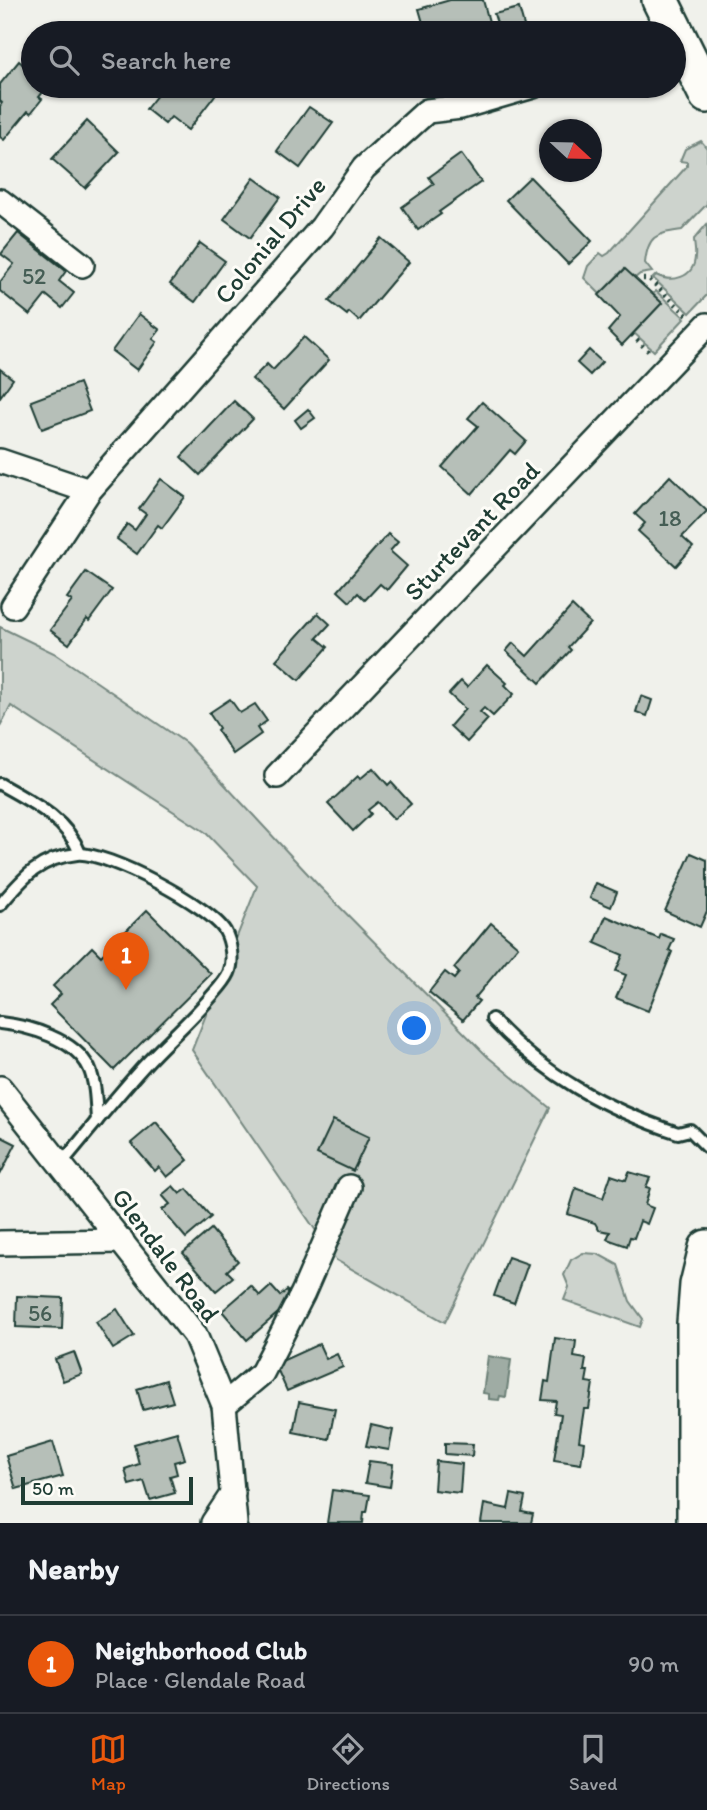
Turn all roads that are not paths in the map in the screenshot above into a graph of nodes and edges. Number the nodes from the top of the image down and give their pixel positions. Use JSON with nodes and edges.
{"nodes":[{"id":1,"x":660,"y":0,"type":"edge"},
{"id":2,"x":669,"y":21,"type":"edge"},
{"id":3,"x":686,"y":56,"type":"edge"},
{"id":4,"x":707,"y":95,"type":"edge"},
{"id":5,"x":492,"y":98,"type":"edge"},
{"id":6,"x":0,"y":201,"type":"edge"},
{"id":7,"x":82,"y":265,"type":"dead end"},
{"id":8,"x":698,"y":322,"type":"edge"},
{"id":9,"x":0,"y":461,"type":"edge"},
{"id":10,"x":89,"y":491,"type":"junction"},
{"id":11,"x":13,"y":606,"type":"dead end"},
{"id":12,"x":277,"y":776,"type":"dead end"},
{"id":13,"x":0,"y":784,"type":"edge"},
{"id":14,"x":80,"y":853,"type":"junction"},
{"id":15,"x":0,"y":905,"type":"edge"},
{"id":16,"x":492,"y":1019,"type":"dead end"},
{"id":17,"x":0,"y":1023,"type":"edge"},
{"id":18,"x":0,"y":1088,"type":"edge"},
{"id":19,"x":97,"y":1121,"type":"junction"},
{"id":20,"x":707,"y":1147,"type":"edge"},
{"id":21,"x":61,"y":1164,"type":"junction"},
{"id":22,"x":349,"y":1187,"type":"dead end"},
{"id":23,"x":122,"y":1241,"type":"junction"},
{"id":24,"x":0,"y":1243,"type":"edge"},
{"id":25,"x":707,"y":1248,"type":"edge"},
{"id":26,"x":224,"y":1405,"type":"junction"},
{"id":27,"x":233,"y":1493,"type":"junction"},
{"id":28,"x":213,"y":1523,"type":"edge"},
{"id":29,"x":236,"y":1523,"type":"edge"},
{"id":30,"x":695,"y":1523,"type":"edge"}],
"edges":[{"from":1,"to":2,"type":"main road"},
{"from":3,"to":4,"type":"main road"},
{"from":5,"to":10,"type":"street","name":"Colonial Drive"},
{"from":6,"to":7,"type":"street"},
{"from":8,"to":12,"type":"street","name":"Sturtevant Road"},
{"from":9,"to":10,"type":"street"},
{"from":10,"to":11,"type":"street","name":"Colonial Drive"},
{"from":13,"to":14,"type":"lane"},
{"from":14,"to":15,"type":"lane"},
{"from":14,"to":19,"type":"lane"},
{"from":16,"to":20,"type":"lane"},
{"from":17,"to":19,"type":"lane"},
{"from":18,"to":21,"type":"street","name":"Glendale Road"},
{"from":19,"to":21,"type":"lane"},
{"from":21,"to":23,"type":"street","name":"Glendale Road"},
{"from":22,"to":26,"type":"street"},
{"from":23,"to":24,"type":"street"},
{"from":23,"to":26,"type":"street","name":"Glendale Road"},
{"from":25,"to":30,"type":"main road"},
{"from":26,"to":27,"type":"street","name":"Glendale Road"},
{"from":27,"to":28,"type":"street"},
{"from":27,"to":29,"type":"street","name":"Glendale Road"}]}
